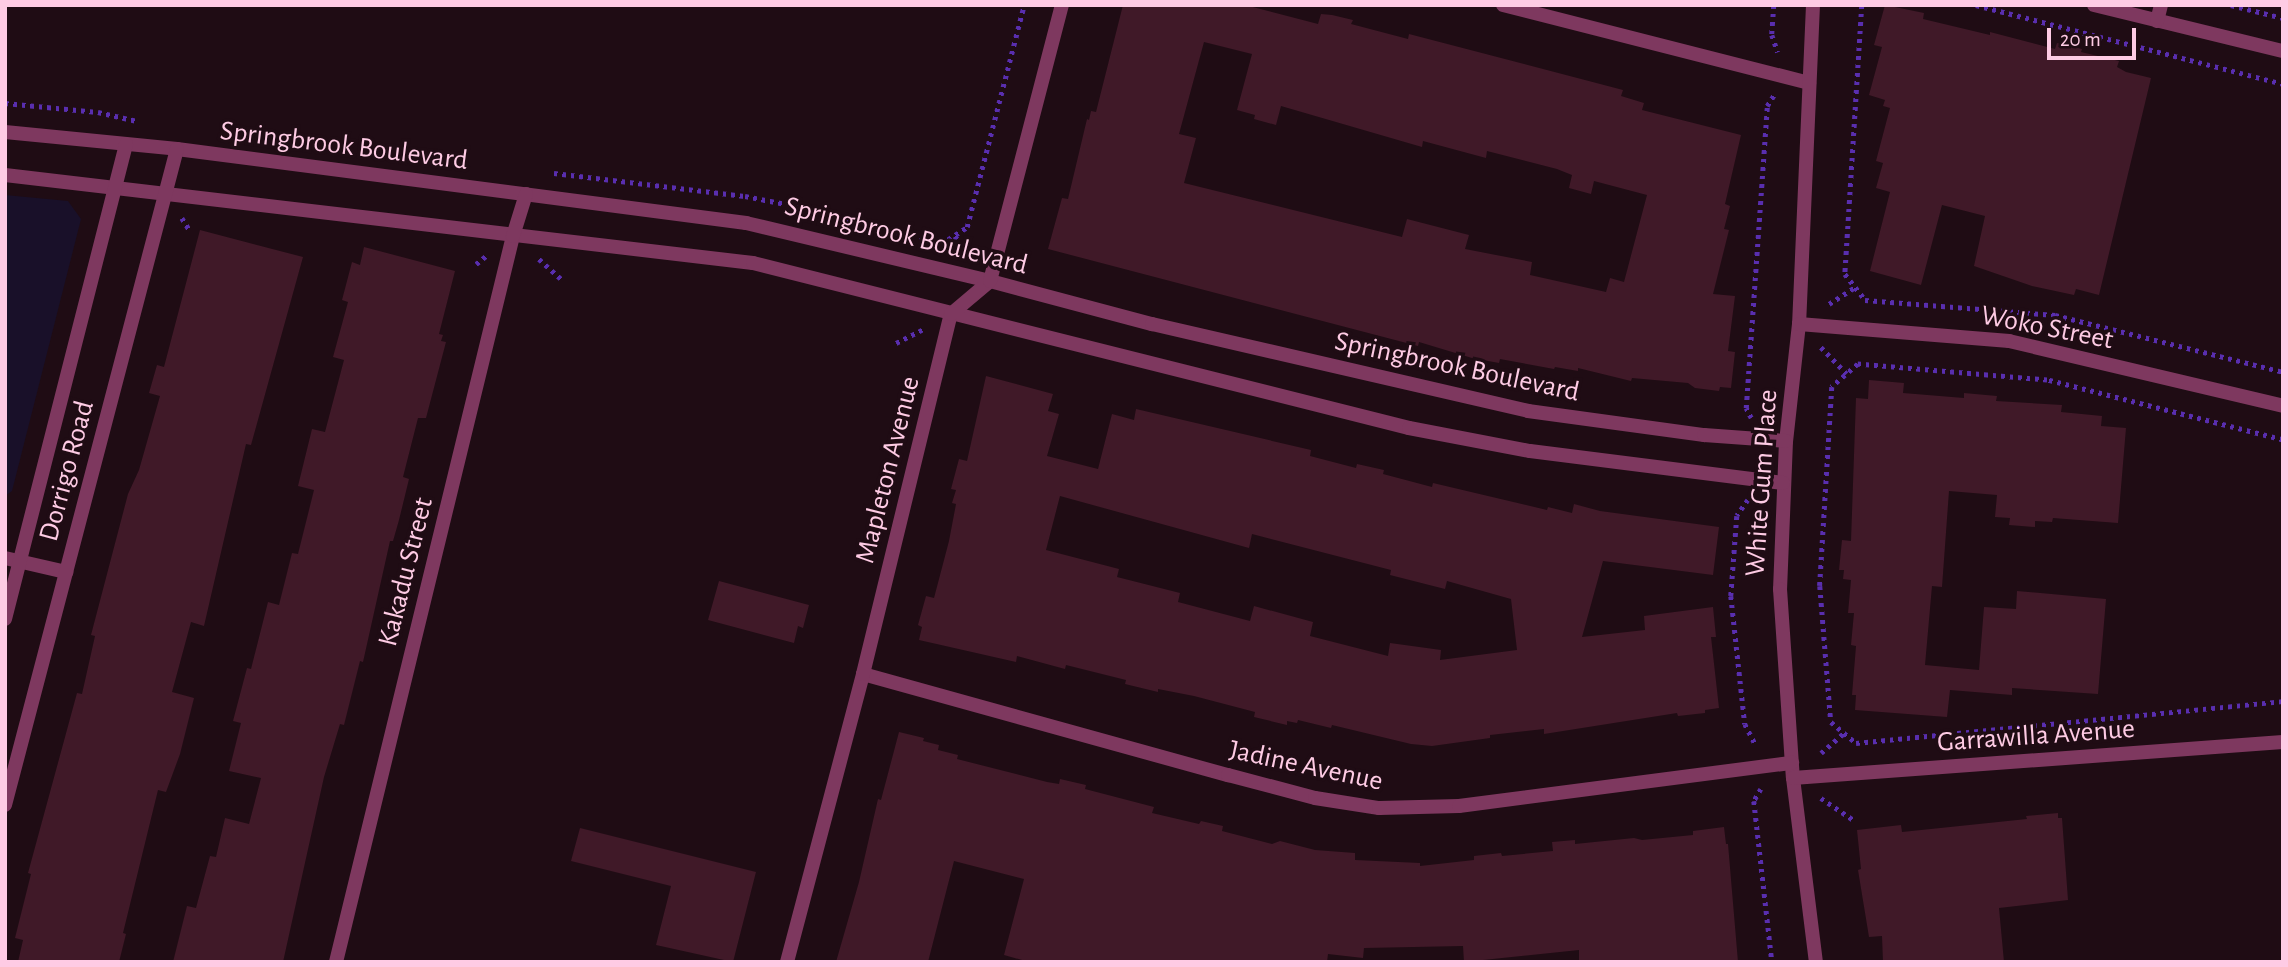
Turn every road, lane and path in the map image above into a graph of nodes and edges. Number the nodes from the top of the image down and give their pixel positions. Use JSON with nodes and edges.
{"nodes":[{"id":1,"x":1024,"y":5,"type":"edge"},
{"id":2,"x":1062,"y":5,"type":"edge"},
{"id":3,"x":1503,"y":5,"type":"edge"},
{"id":4,"x":1813,"y":5,"type":"edge"},
{"id":5,"x":1862,"y":5,"type":"edge"},
{"id":6,"x":1976,"y":5,"type":"edge"},
{"id":7,"x":2095,"y":5,"type":"edge"},
{"id":8,"x":2161,"y":5,"type":"edge"},
{"id":9,"x":2231,"y":5,"type":"edge"},
{"id":10,"x":2283,"y":18,"type":"edge"},
{"id":11,"x":2157,"y":21,"type":"junction"},
{"id":12,"x":2283,"y":51,"type":"edge"},
{"id":13,"x":1809,"y":83,"type":"junction"},
{"id":14,"x":2283,"y":84,"type":"edge"},
{"id":15,"x":5,"y":103,"type":"edge"},
{"id":16,"x":145,"y":123,"type":"dead end"},
{"id":17,"x":5,"y":132,"type":"edge"},
{"id":18,"x":126,"y":144,"type":"junction"},
{"id":19,"x":177,"y":149,"type":"junction"},
{"id":20,"x":540,"y":171,"type":"dead end"},
{"id":21,"x":5,"y":175,"type":"edge"},
{"id":22,"x":115,"y":187,"type":"junction"},
{"id":23,"x":165,"y":192,"type":"junction"},
{"id":24,"x":526,"y":194,"type":"junction"},
{"id":25,"x":513,"y":236,"type":"junction"},
{"id":26,"x":990,"y":281,"type":"junction"},
{"id":27,"x":951,"y":314,"type":"junction"},
{"id":28,"x":1799,"y":324,"type":"junction"},
{"id":29,"x":2283,"y":372,"type":"edge"},
{"id":30,"x":2283,"y":406,"type":"edge"},
{"id":31,"x":2283,"y":440,"type":"edge"},
{"id":32,"x":1786,"y":441,"type":"junction"},
{"id":33,"x":1783,"y":482,"type":"junction"},
{"id":34,"x":13,"y":559,"type":"edge"},
{"id":35,"x":66,"y":572,"type":"junction"},
{"id":36,"x":5,"y":619,"type":"edge"},
{"id":37,"x":863,"y":674,"type":"junction"},
{"id":38,"x":2283,"y":701,"type":"edge"},
{"id":39,"x":2283,"y":741,"type":"edge"},
{"id":40,"x":1792,"y":771,"type":"junction"},
{"id":41,"x":5,"y":805,"type":"edge"},
{"id":42,"x":336,"y":962,"type":"edge"},
{"id":43,"x":787,"y":962,"type":"edge"},
{"id":44,"x":1816,"y":962,"type":"edge"}],
"edges":[{"from":1,"to":20,"type":"path"},
{"from":2,"to":26,"type":"street"},
{"from":3,"to":13,"type":"street"},
{"from":4,"to":13,"type":"street","name":"White Gum Place"},
{"from":5,"to":29,"type":"path"},
{"from":6,"to":14,"type":"path"},
{"from":7,"to":11,"type":"street"},
{"from":8,"to":11,"type":"street"},
{"from":9,"to":10,"type":"path"},
{"from":11,"to":12,"type":"street"},
{"from":13,"to":28,"type":"street","name":"White Gum Place"},
{"from":15,"to":16,"type":"path"},
{"from":17,"to":18,"type":"street","name":"Springbrook Boulevard"},
{"from":18,"to":19,"type":"street","name":"Springbrook Boulevard"},
{"from":18,"to":22,"type":"street","name":"Dorrigo Road"},
{"from":19,"to":23,"type":"street","name":"Dorrigo Road"},
{"from":19,"to":24,"type":"street","name":"Springbrook Boulevard"},
{"from":21,"to":22,"type":"street"},
{"from":22,"to":23,"type":"street"},
{"from":22,"to":34,"type":"street","name":"Dorrigo Road"},
{"from":23,"to":25,"type":"street"},
{"from":23,"to":35,"type":"street","name":"Dorrigo Road"},
{"from":24,"to":25,"type":"street","name":"Kakadu Street"},
{"from":24,"to":26,"type":"street","name":"Springbrook Boulevard"},
{"from":25,"to":27,"type":"street"},
{"from":25,"to":42,"type":"street","name":"Kakadu Street"},
{"from":26,"to":27,"type":"street"},
{"from":26,"to":32,"type":"street","name":"Springbrook Boulevard"},
{"from":27,"to":33,"type":"street"},
{"from":27,"to":37,"type":"street","name":"Mapleton Avenue"},
{"from":28,"to":30,"type":"street","name":"Woko Street"},
{"from":28,"to":32,"type":"street","name":"White Gum Place"},
{"from":31,"to":38,"type":"path"},
{"from":32,"to":33,"type":"street","name":"White Gum Place"},
{"from":33,"to":40,"type":"street","name":"White Gum Place"},
{"from":34,"to":35,"type":"street"},
{"from":34,"to":36,"type":"street","name":"Dorrigo Road"},
{"from":35,"to":41,"type":"street","name":"Dorrigo Road"},
{"from":37,"to":40,"type":"street","name":"Jadine Avenue"},
{"from":37,"to":43,"type":"street","name":"Mapleton Avenue"},
{"from":39,"to":40,"type":"street","name":"Garrawilla Avenue"},
{"from":40,"to":44,"type":"street","name":"White Gum Place"}]}
